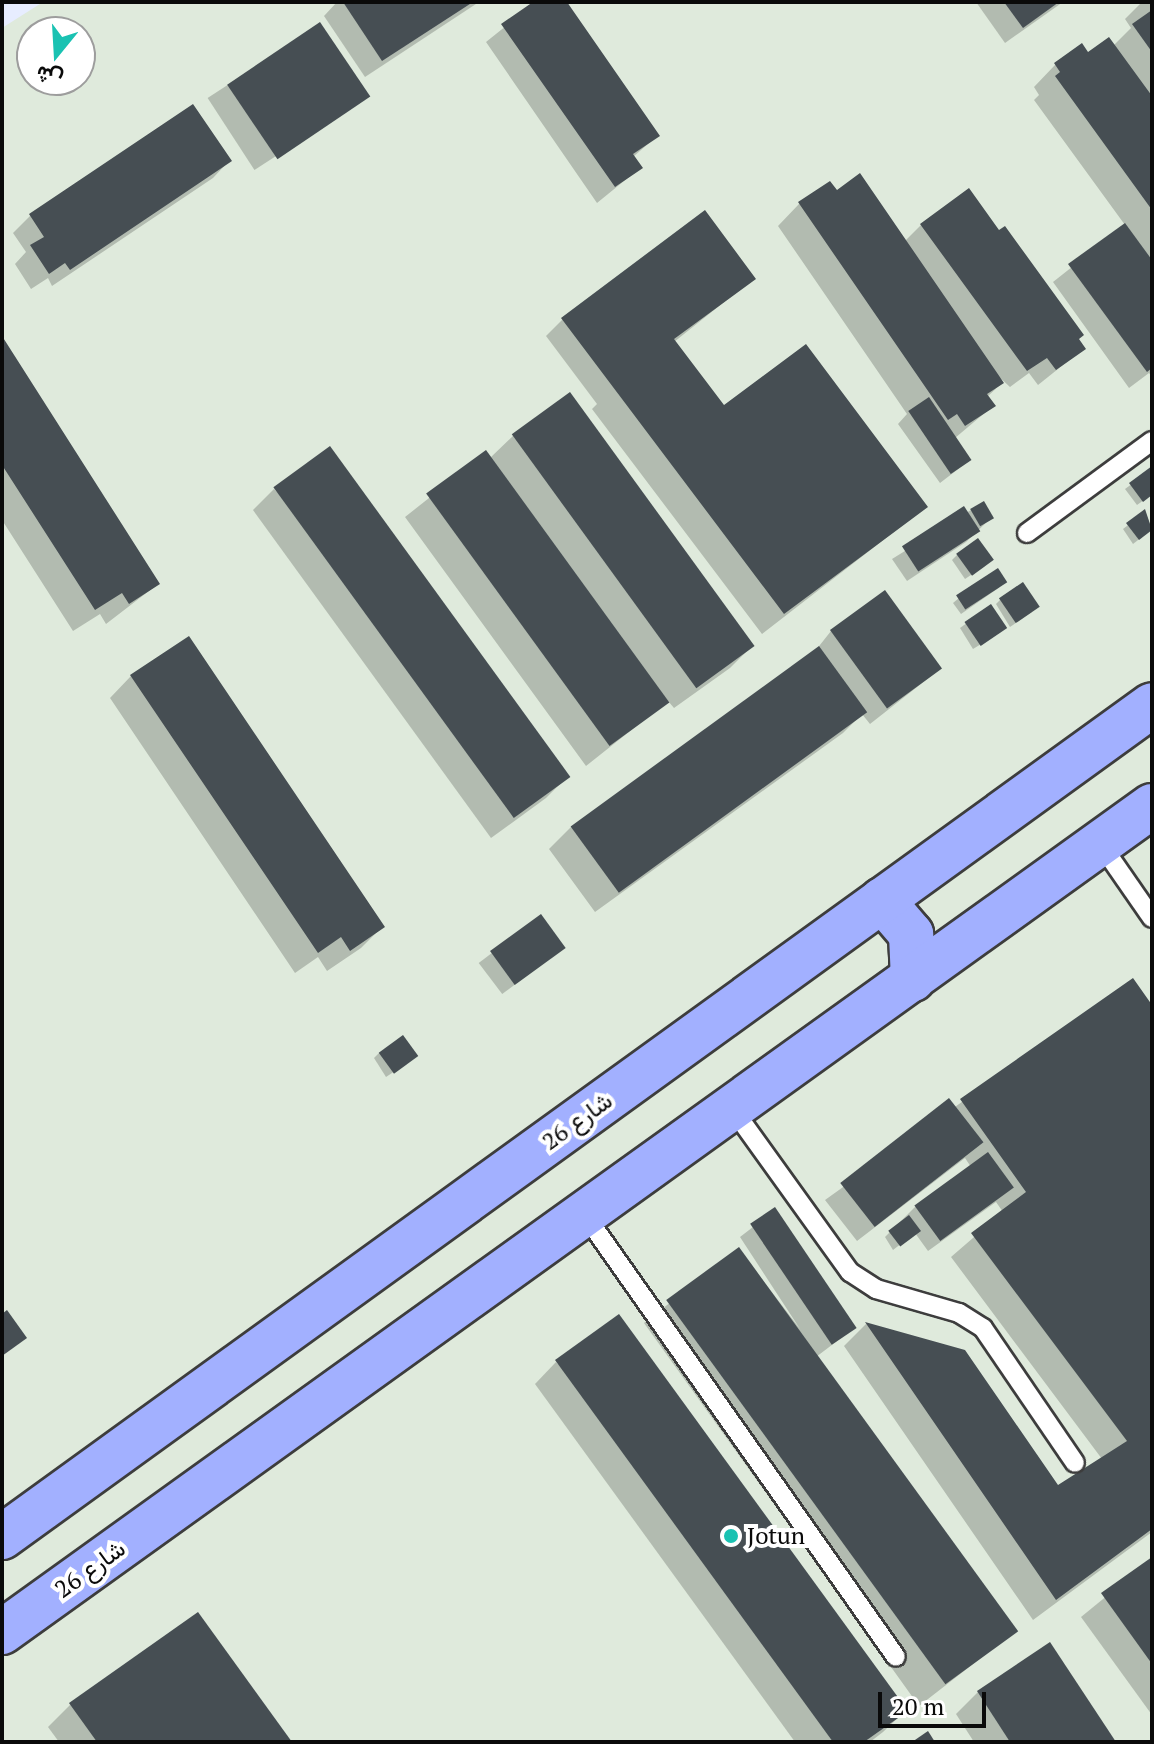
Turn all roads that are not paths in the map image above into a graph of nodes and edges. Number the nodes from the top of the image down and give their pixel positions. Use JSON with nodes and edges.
{"nodes":[{"id":1,"x":1152,"y":441,"type":"edge"},
{"id":2,"x":1027,"y":533,"type":"dead end"},
{"id":3,"x":1152,"y":705,"type":"edge"},
{"id":4,"x":1152,"y":806,"type":"edge"},
{"id":5,"x":1100,"y":843,"type":"junction"},
{"id":6,"x":882,"y":900,"type":"junction"},
{"id":7,"x":1152,"y":918,"type":"edge"},
{"id":8,"x":913,"y":979,"type":"junction"},
{"id":9,"x":732,"y":1108,"type":"junction"},
{"id":10,"x":585,"y":1215,"type":"junction"},
{"id":11,"x":1075,"y":1463,"type":"dead end"},
{"id":12,"x":2,"y":1537,"type":"edge"},
{"id":13,"x":2,"y":1632,"type":"edge"},
{"id":14,"x":896,"y":1657,"type":"dead end"}],
"edges":[{"from":1,"to":2,"type":"lane"},
{"from":3,"to":6,"type":"street","name":"شارع 26"},
{"from":4,"to":5,"type":"street","name":"شارع 26"},
{"from":5,"to":7,"type":"lane"},
{"from":5,"to":8,"type":"street","name":"شارع 26"},
{"from":6,"to":8,"type":"street"},
{"from":6,"to":12,"type":"street","name":"شارع 26"},
{"from":8,"to":9,"type":"street","name":"شارع 26"},
{"from":9,"to":10,"type":"street","name":"شارع 26"},
{"from":9,"to":11,"type":"lane"},
{"from":10,"to":13,"type":"street","name":"شارع 26"},
{"from":10,"to":14,"type":"lane"}]}
